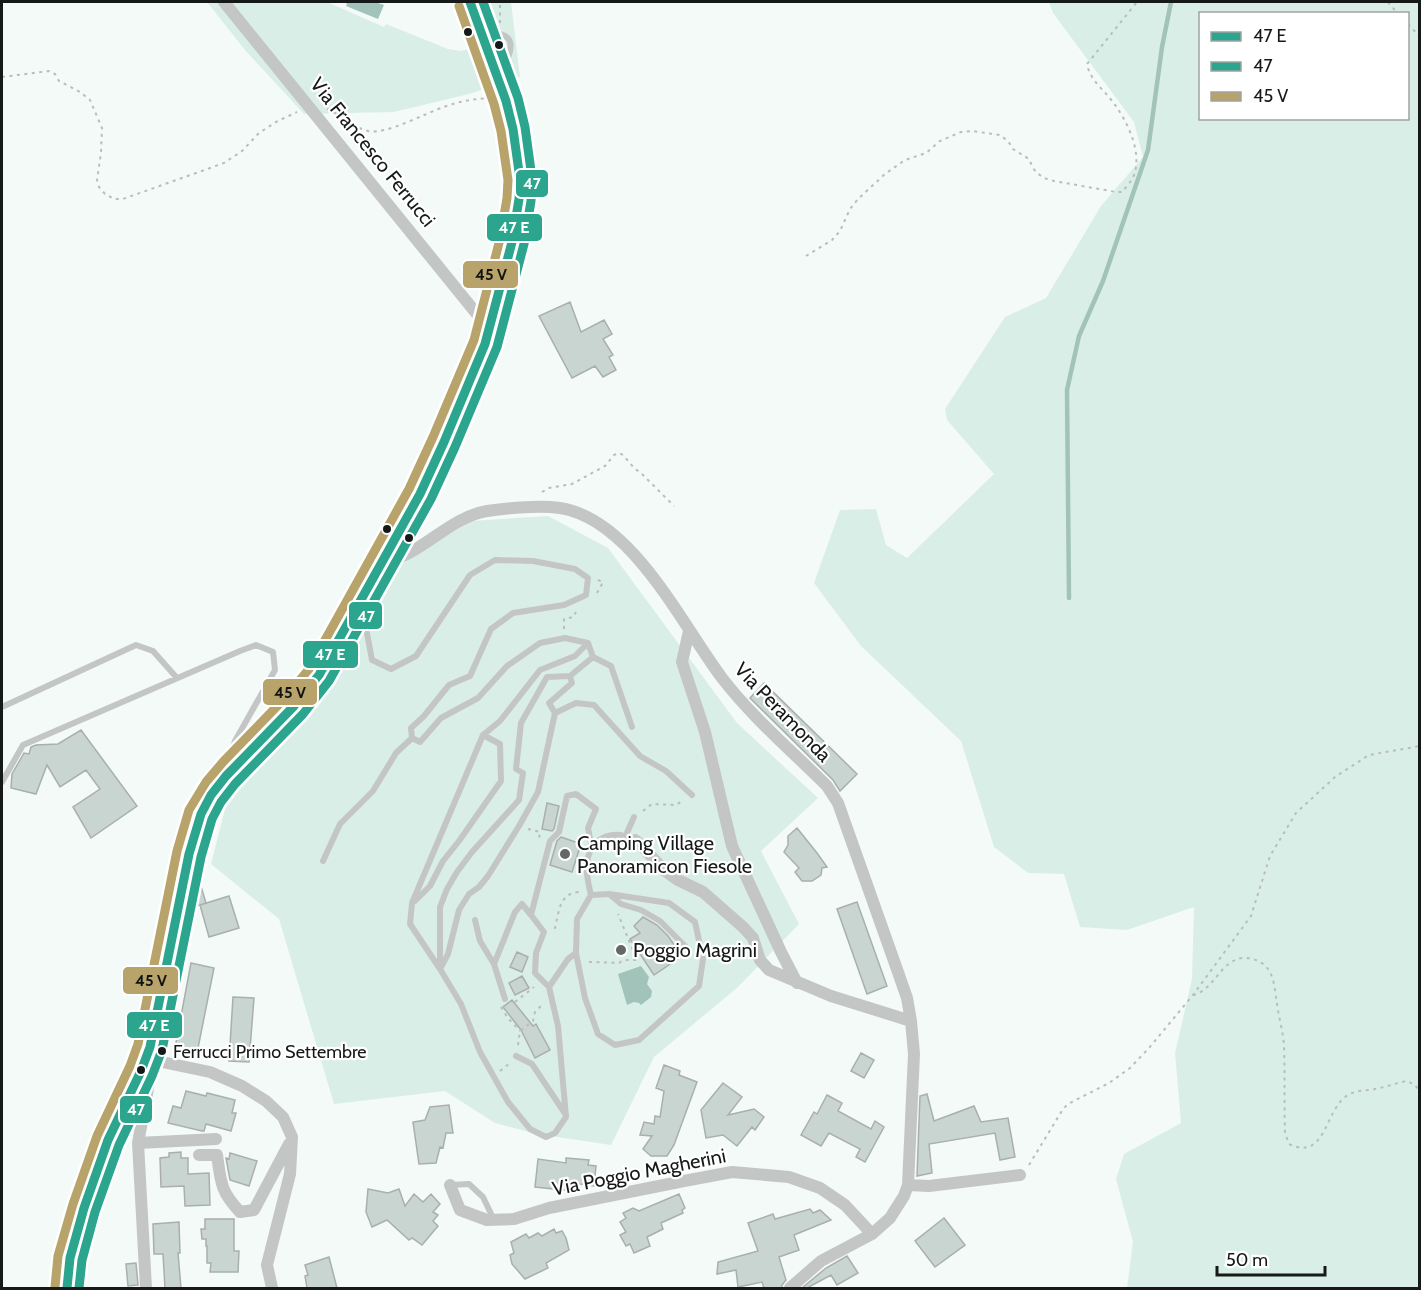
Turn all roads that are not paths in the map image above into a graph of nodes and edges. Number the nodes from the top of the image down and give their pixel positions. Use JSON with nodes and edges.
{"nodes":[{"id":1,"x":224,"y":2,"type":"edge"},
{"id":2,"x":470,"y":2,"type":"edge"},
{"id":3,"x":481,"y":33,"type":"junction"},
{"id":4,"x":501,"y":86,"type":"junction"},
{"id":5,"x":489,"y":329,"type":"junction"},
{"id":6,"x":382,"y":563,"type":"junction"},
{"id":7,"x":689,"y":631,"type":"junction"},
{"id":8,"x":367,"y":633,"type":"dead end"},
{"id":9,"x":588,"y":643,"type":"junction"},
{"id":10,"x":593,"y":657,"type":"junction"},
{"id":11,"x":570,"y":676,"type":"junction"},
{"id":12,"x":177,"y":678,"type":"junction"},
{"id":13,"x":2,"y":707,"type":"edge"},
{"id":14,"x":555,"y":713,"type":"junction"},
{"id":15,"x":632,"y":727,"type":"dead end"},
{"id":16,"x":483,"y":735,"type":"junction"},
{"id":17,"x":412,"y":738,"type":"junction"},
{"id":18,"x":221,"y":781,"type":"junction"},
{"id":19,"x":2,"y":782,"type":"edge"},
{"id":20,"x":692,"y":795,"type":"road end"},
{"id":21,"x":633,"y":817,"type":"road end"},
{"id":22,"x":631,"y":837,"type":"junction"},
{"id":23,"x":592,"y":848,"type":"junction"},
{"id":24,"x":323,"y":861,"type":"dead end"},
{"id":25,"x":609,"y":894,"type":"junction"},
{"id":26,"x":591,"y":895,"type":"junction"},
{"id":27,"x":412,"y":903,"type":"junction"},
{"id":28,"x":531,"y":915,"type":"junction"},
{"id":29,"x":475,"y":920,"type":"dead end"},
{"id":30,"x":686,"y":947,"type":"dead end"},
{"id":31,"x":576,"y":953,"type":"junction"},
{"id":32,"x":494,"y":964,"type":"junction"},
{"id":33,"x":440,"y":969,"type":"junction"},
{"id":34,"x":798,"y":983,"type":"junction"},
{"id":35,"x":549,"y":987,"type":"junction"},
{"id":36,"x":505,"y":999,"type":"dead end"},
{"id":37,"x":911,"y":1021,"type":"junction"},
{"id":38,"x":147,"y":1056,"type":"junction"},
{"id":39,"x":516,"y":1056,"type":"dead end"},
{"id":40,"x":566,"y":1116,"type":"junction"},
{"id":41,"x":292,"y":1137,"type":"junction"},
{"id":42,"x":216,"y":1139,"type":"dead end"},
{"id":43,"x":138,"y":1143,"type":"junction"},
{"id":44,"x":199,"y":1155,"type":"dead end"},
{"id":45,"x":1020,"y":1175,"type":"road end"},
{"id":46,"x":450,"y":1185,"type":"joint"},
{"id":47,"x":908,"y":1185,"type":"junction"},
{"id":48,"x":495,"y":1220,"type":"junction"},
{"id":49,"x":872,"y":1234,"type":"junction"},
{"id":50,"x":67,"y":1288,"type":"edge"},
{"id":51,"x":146,"y":1288,"type":"edge"},
{"id":52,"x":272,"y":1288,"type":"edge"},
{"id":53,"x":790,"y":1288,"type":"edge"}],
"edges":[{"from":1,"to":5,"type":"street","name":"Via Francesco Ferrucci"},
{"from":2,"to":3,"type":"main road"},
{"from":3,"to":4,"type":"main road"},
{"from":3,"to":4,"type":"lane"},
{"from":4,"to":5,"type":"main road"},
{"from":5,"to":6,"type":"main road"},
{"from":6,"to":7,"type":"street","name":"Via Peramonda"},
{"from":6,"to":18,"type":"main road"},
{"from":7,"to":34,"type":"street"},
{"from":7,"to":37,"type":"street","name":"Via Peramonda"},
{"from":8,"to":17,"type":"lane"},
{"from":9,"to":10,"type":"lane"},
{"from":9,"to":16,"type":"lane"},
{"from":9,"to":17,"type":"lane"},
{"from":10,"to":11,"type":"lane"},
{"from":10,"to":15,"type":"lane"},
{"from":11,"to":14,"type":"lane"},
{"from":11,"to":33,"type":"lane"},
{"from":12,"to":13,"type":"lane"},
{"from":12,"to":18,"type":"lane"},
{"from":12,"to":19,"type":"lane"},
{"from":14,"to":20,"type":"lane"},
{"from":14,"to":33,"type":"lane"},
{"from":16,"to":27,"type":"lane"},
{"from":16,"to":27,"type":"lane"},
{"from":17,"to":24,"type":"lane"},
{"from":18,"to":38,"type":"main road"},
{"from":21,"to":22,"type":"lane"},
{"from":22,"to":23,"type":"lane"},
{"from":22,"to":34,"type":"street"},
{"from":23,"to":26,"type":"lane"},
{"from":23,"to":28,"type":"lane"},
{"from":25,"to":26,"type":"lane"},
{"from":25,"to":30,"type":"lane"},
{"from":25,"to":31,"type":"lane"},
{"from":26,"to":31,"type":"lane"},
{"from":27,"to":33,"type":"lane"},
{"from":28,"to":32,"type":"lane"},
{"from":28,"to":35,"type":"lane"},
{"from":29,"to":32,"type":"lane"},
{"from":31,"to":35,"type":"lane"},
{"from":32,"to":36,"type":"lane"},
{"from":33,"to":40,"type":"lane"},
{"from":34,"to":37,"type":"street"},
{"from":35,"to":40,"type":"lane"},
{"from":37,"to":47,"type":"street","name":"Via Peramonda"},
{"from":38,"to":41,"type":"street"},
{"from":38,"to":43,"type":"street"},
{"from":38,"to":50,"type":"main road"},
{"from":39,"to":40,"type":"lane"},
{"from":41,"to":44,"type":"street"},
{"from":41,"to":52,"type":"street"},
{"from":42,"to":43,"type":"street"},
{"from":43,"to":51,"type":"street"},
{"from":45,"to":47,"type":"street"},
{"from":46,"to":48,"type":"lane"},
{"from":46,"to":48,"type":"street","name":"Via Poggio Magherini"},
{"from":47,"to":49,"type":"street"},
{"from":48,"to":49,"type":"street","name":"Via Poggio Magherini"},
{"from":49,"to":53,"type":"street"}]}
